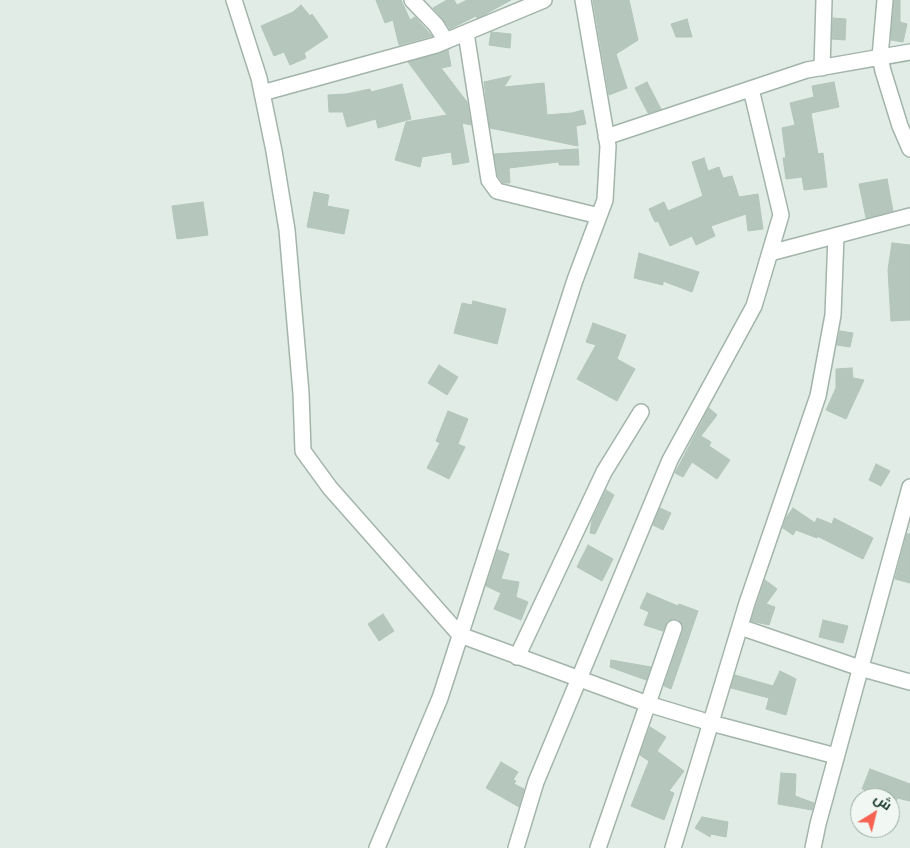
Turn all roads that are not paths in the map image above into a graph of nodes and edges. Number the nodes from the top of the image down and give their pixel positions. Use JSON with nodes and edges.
{"nodes":[{"id":1,"x":234,"y":0,"type":"edge"},
{"id":2,"x":412,"y":0,"type":"edge"},
{"id":3,"x":583,"y":0,"type":"edge"},
{"id":4,"x":824,"y":0,"type":"edge"},
{"id":5,"x":885,"y":0,"type":"edge"},
{"id":6,"x":539,"y":1,"type":"edge"},
{"id":7,"x":466,"y":33,"type":"junction"},
{"id":8,"x":446,"y":41,"type":"junction"},
{"id":9,"x":910,"y":52,"type":"edge"},
{"id":10,"x":880,"y":56,"type":"junction"},
{"id":11,"x":822,"y":68,"type":"junction"},
{"id":12,"x":751,"y":89,"type":"junction"},
{"id":13,"x":262,"y":93,"type":"junction"},
{"id":14,"x":606,"y":137,"type":"junction"},
{"id":15,"x":910,"y":149,"type":"edge"},
{"id":16,"x":599,"y":216,"type":"junction"},
{"id":17,"x":910,"y":216,"type":"edge"},
{"id":18,"x":836,"y":236,"type":"junction"},
{"id":19,"x":770,"y":253,"type":"junction"},
{"id":20,"x":642,"y":412,"type":"dead end"},
{"id":21,"x":910,"y":489,"type":"edge"},
{"id":22,"x":740,"y":627,"type":"junction"},
{"id":23,"x":674,"y":628,"type":"dead end"},
{"id":24,"x":460,"y":635,"type":"junction"},
{"id":25,"x":517,"y":657,"type":"junction"},
{"id":26,"x":860,"y":668,"type":"junction"},
{"id":27,"x":579,"y":680,"type":"junction"},
{"id":28,"x":910,"y":682,"type":"edge"},
{"id":29,"x":648,"y":704,"type":"junction"},
{"id":30,"x":711,"y":723,"type":"junction"},
{"id":31,"x":836,"y":756,"type":"junction"},
{"id":32,"x":377,"y":848,"type":"edge"},
{"id":33,"x":516,"y":848,"type":"edge"},
{"id":34,"x":598,"y":848,"type":"edge"},
{"id":35,"x":673,"y":848,"type":"edge"},
{"id":36,"x":813,"y":848,"type":"edge"}],
"edges":[{"from":1,"to":13,"type":"street"},
{"from":2,"to":8,"type":"street"},
{"from":3,"to":14,"type":"street"},
{"from":4,"to":11,"type":"street"},
{"from":5,"to":10,"type":"street"},
{"from":6,"to":7,"type":"street"},
{"from":7,"to":8,"type":"street"},
{"from":7,"to":16,"type":"street"},
{"from":8,"to":13,"type":"street"},
{"from":9,"to":10,"type":"street"},
{"from":10,"to":11,"type":"street"},
{"from":10,"to":15,"type":"street"},
{"from":11,"to":12,"type":"street"},
{"from":12,"to":14,"type":"street"},
{"from":12,"to":19,"type":"street"},
{"from":13,"to":24,"type":"street"},
{"from":14,"to":16,"type":"street"},
{"from":16,"to":24,"type":"street"},
{"from":17,"to":18,"type":"street"},
{"from":18,"to":19,"type":"street"},
{"from":18,"to":22,"type":"street"},
{"from":19,"to":27,"type":"street"},
{"from":20,"to":25,"type":"street"},
{"from":21,"to":26,"type":"street"},
{"from":22,"to":26,"type":"street"},
{"from":22,"to":30,"type":"street"},
{"from":23,"to":29,"type":"street"},
{"from":24,"to":25,"type":"street"},
{"from":24,"to":32,"type":"street"},
{"from":25,"to":27,"type":"street"},
{"from":26,"to":28,"type":"street"},
{"from":26,"to":31,"type":"street"},
{"from":27,"to":29,"type":"street"},
{"from":27,"to":33,"type":"street"},
{"from":29,"to":30,"type":"street"},
{"from":29,"to":34,"type":"street"},
{"from":30,"to":31,"type":"street"},
{"from":30,"to":35,"type":"street"},
{"from":31,"to":36,"type":"street"}]}
